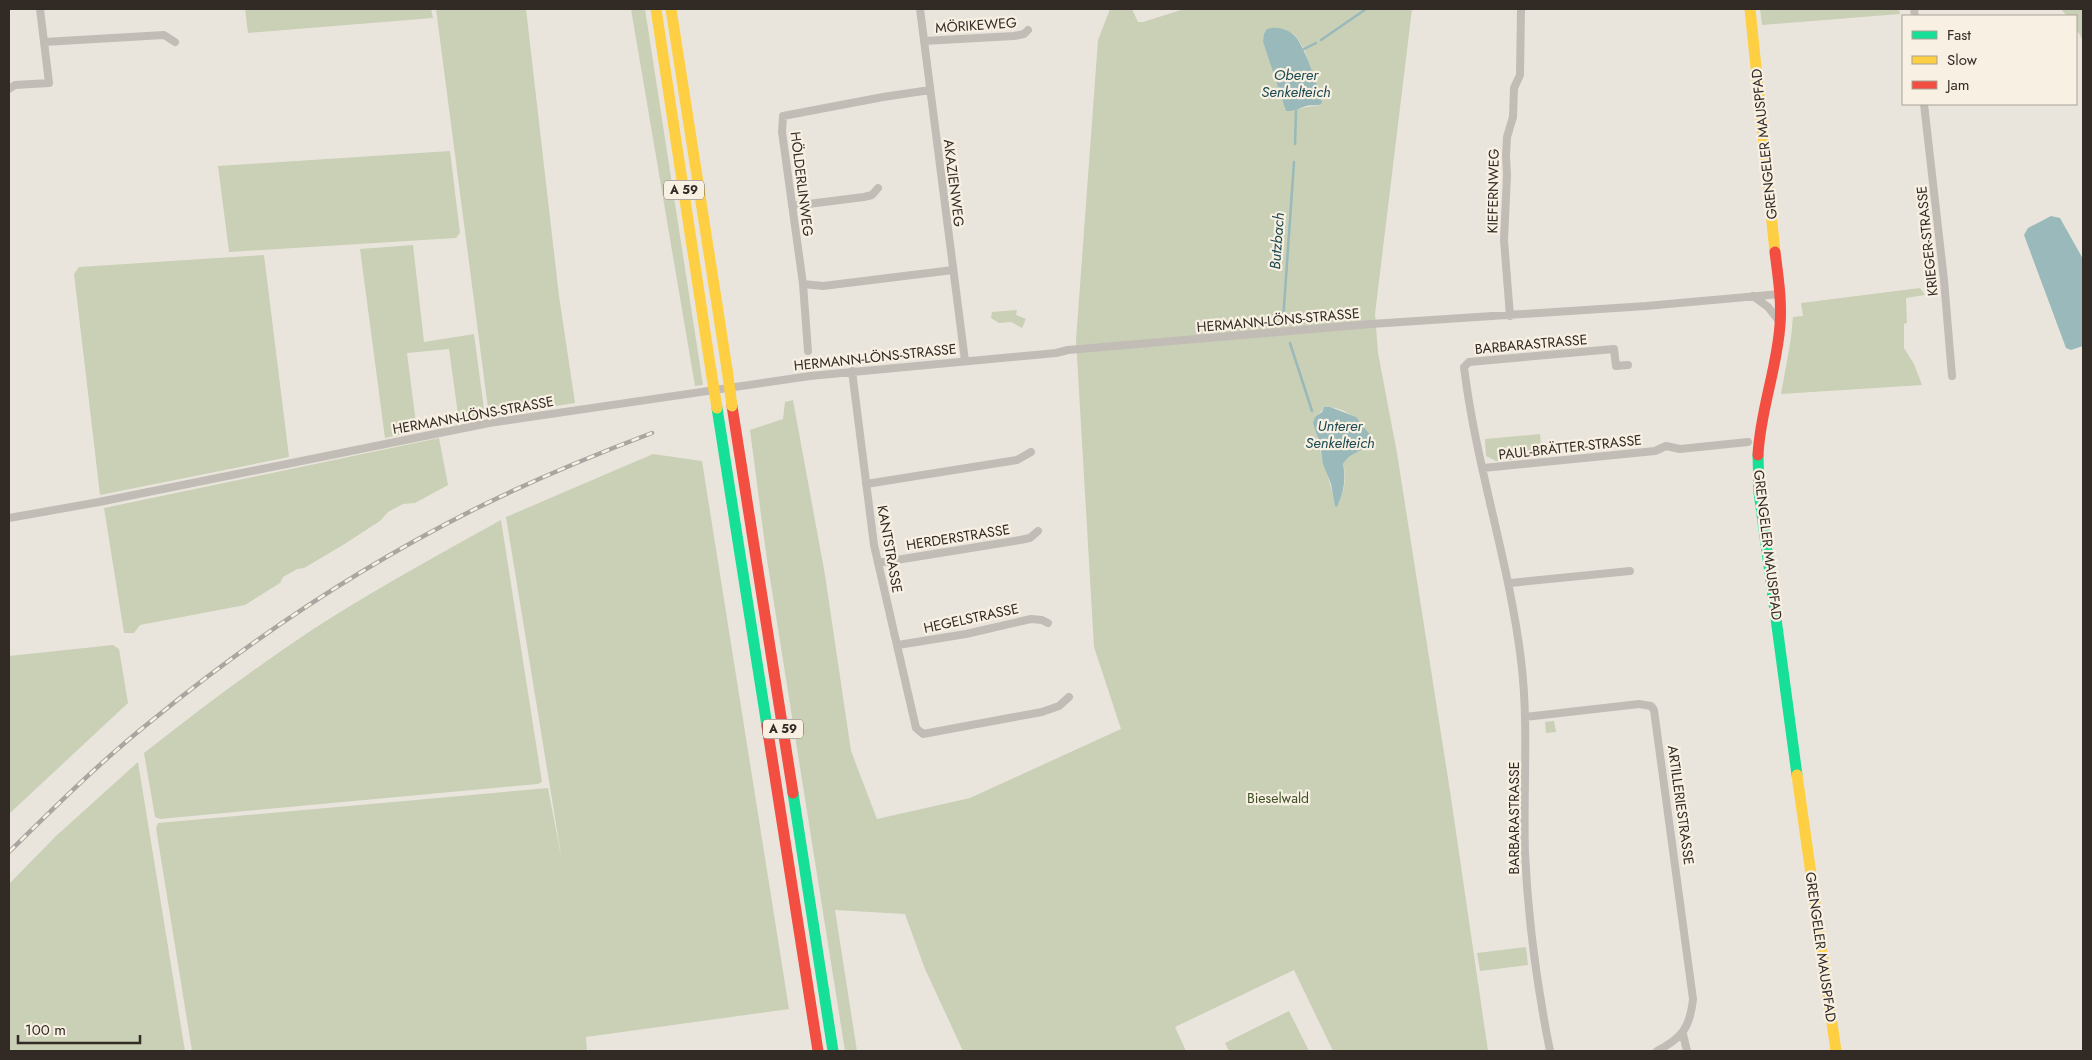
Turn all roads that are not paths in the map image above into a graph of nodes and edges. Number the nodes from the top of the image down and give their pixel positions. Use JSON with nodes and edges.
{"nodes":[{"id":1,"x":40,"y":9,"type":"edge"},
{"id":2,"x":656,"y":9,"type":"edge"},
{"id":3,"x":671,"y":9,"type":"edge"},
{"id":4,"x":920,"y":9,"type":"edge"},
{"id":5,"x":1521,"y":9,"type":"edge"},
{"id":6,"x":1750,"y":9,"type":"edge"},
{"id":7,"x":1028,"y":30,"type":"dead end"},
{"id":8,"x":924,"y":41,"type":"junction"},
{"id":9,"x":44,"y":42,"type":"junction"},
{"id":10,"x":175,"y":42,"type":"dead end"},
{"id":11,"x":9,"y":89,"type":"edge"},
{"id":12,"x":930,"y":90,"type":"junction"},
{"id":13,"x":1924,"y":105,"type":"edge"},
{"id":14,"x":878,"y":188,"type":"dead end"},
{"id":15,"x":792,"y":206,"type":"junction"},
{"id":16,"x":952,"y":270,"type":"junction"},
{"id":17,"x":802,"y":284,"type":"junction"},
{"id":18,"x":1780,"y":294,"type":"junction"},
{"id":19,"x":1753,"y":296,"type":"junction"},
{"id":20,"x":1510,"y":316,"type":"junction"},
{"id":21,"x":1781,"y":324,"type":"junction"},
{"id":22,"x":808,"y":351,"type":"dead end"},
{"id":23,"x":964,"y":360,"type":"junction"},
{"id":24,"x":1628,"y":365,"type":"dead end"},
{"id":25,"x":852,"y":371,"type":"junction"},
{"id":26,"x":1952,"y":376,"type":"dead end"},
{"id":27,"x":1748,"y":442,"type":"dead end"},
{"id":28,"x":1031,"y":452,"type":"dead end"},
{"id":29,"x":1482,"y":468,"type":"junction"},
{"id":30,"x":866,"y":484,"type":"junction"},
{"id":31,"x":9,"y":518,"type":"edge"},
{"id":32,"x":1038,"y":531,"type":"dead end"},
{"id":33,"x":878,"y":563,"type":"junction"},
{"id":34,"x":1630,"y":571,"type":"dead end"},
{"id":35,"x":1510,"y":583,"type":"junction"},
{"id":36,"x":1048,"y":623,"type":"dead end"},
{"id":37,"x":898,"y":645,"type":"junction"},
{"id":38,"x":1069,"y":697,"type":"dead end"},
{"id":39,"x":1525,"y":717,"type":"junction"},
{"id":40,"x":1683,"y":1034,"type":"junction"},
{"id":41,"x":818,"y":1051,"type":"edge"},
{"id":42,"x":833,"y":1051,"type":"edge"},
{"id":43,"x":1550,"y":1051,"type":"edge"},
{"id":44,"x":1657,"y":1051,"type":"edge"},
{"id":45,"x":1687,"y":1051,"type":"edge"},
{"id":46,"x":1836,"y":1051,"type":"edge"}],
"edges":[{"from":1,"to":9,"type":"street"},
{"from":2,"to":41,"type":"main road","number":"A 59","bridge":true},
{"from":3,"to":42,"type":"main road","number":"A 59","bridge":true},
{"from":4,"to":8,"type":"street","name":"AKAZIENWEG"},
{"from":5,"to":20,"type":"street","name":"KIEFERNWEG"},
{"from":6,"to":18,"type":"main road","name":"GRENGELER MAUSPFAD"},
{"from":7,"to":8,"type":"street","name":"MÖRIKEWEG"},
{"from":8,"to":12,"type":"street","name":"AKAZIENWEG"},
{"from":9,"to":10,"type":"street"},
{"from":9,"to":11,"type":"street"},
{"from":12,"to":15,"type":"street","name":"HÖLDERLINWEG"},
{"from":12,"to":16,"type":"street","name":"AKAZIENWEG"},
{"from":13,"to":26,"type":"street","name":"KRIEGER-STRASSE"},
{"from":14,"to":15,"type":"street"},
{"from":15,"to":17,"type":"street","name":"HÖLDERLINWEG"},
{"from":16,"to":17,"type":"street"},
{"from":16,"to":23,"type":"street","name":"AKAZIENWEG"},
{"from":17,"to":22,"type":"street","name":"HÖLDERLINWEG"},
{"from":18,"to":19,"type":"street","name":"HERMANN-LÖNS-STRASSE"},
{"from":18,"to":21,"type":"main road","name":"GRENGELER MAUSPFAD"},
{"from":19,"to":20,"type":"street","name":"HERMANN-LÖNS-STRASSE"},
{"from":19,"to":21,"type":"street"},
{"from":20,"to":23,"type":"street","name":"HERMANN-LÖNS-STRASSE"},
{"from":21,"to":46,"type":"main road","name":"GRENGELER MAUSPFAD"},
{"from":23,"to":25,"type":"street","name":"HERMANN-LÖNS-STRASSE"},
{"from":24,"to":29,"type":"street","name":"BARBARASTRASSE"},
{"from":25,"to":30,"type":"street","name":"KANTSTRASSE"},
{"from":25,"to":31,"type":"street","name":"HERMANN-LÖNS-STRASSE"},
{"from":27,"to":29,"type":"street","name":"PAUL-BRÄTTER-STRASSE"},
{"from":28,"to":30,"type":"street"},
{"from":29,"to":35,"type":"street","name":"BARBARASTRASSE"},
{"from":30,"to":33,"type":"street","name":"KANTSTRASSE"},
{"from":32,"to":33,"type":"street","name":"HERDERSTRASSE"},
{"from":33,"to":37,"type":"street","name":"KANTSTRASSE"},
{"from":34,"to":35,"type":"street"},
{"from":35,"to":39,"type":"street","name":"BARBARASTRASSE"},
{"from":36,"to":37,"type":"street","name":"HEGELSTRASSE"},
{"from":37,"to":38,"type":"street","name":"KANTSTRASSE"},
{"from":39,"to":40,"type":"street","name":"ARTILLERIESTRASSE"},
{"from":39,"to":43,"type":"street","name":"BARBARASTRASSE"},
{"from":40,"to":44,"type":"street"},
{"from":40,"to":45,"type":"street"}]}
